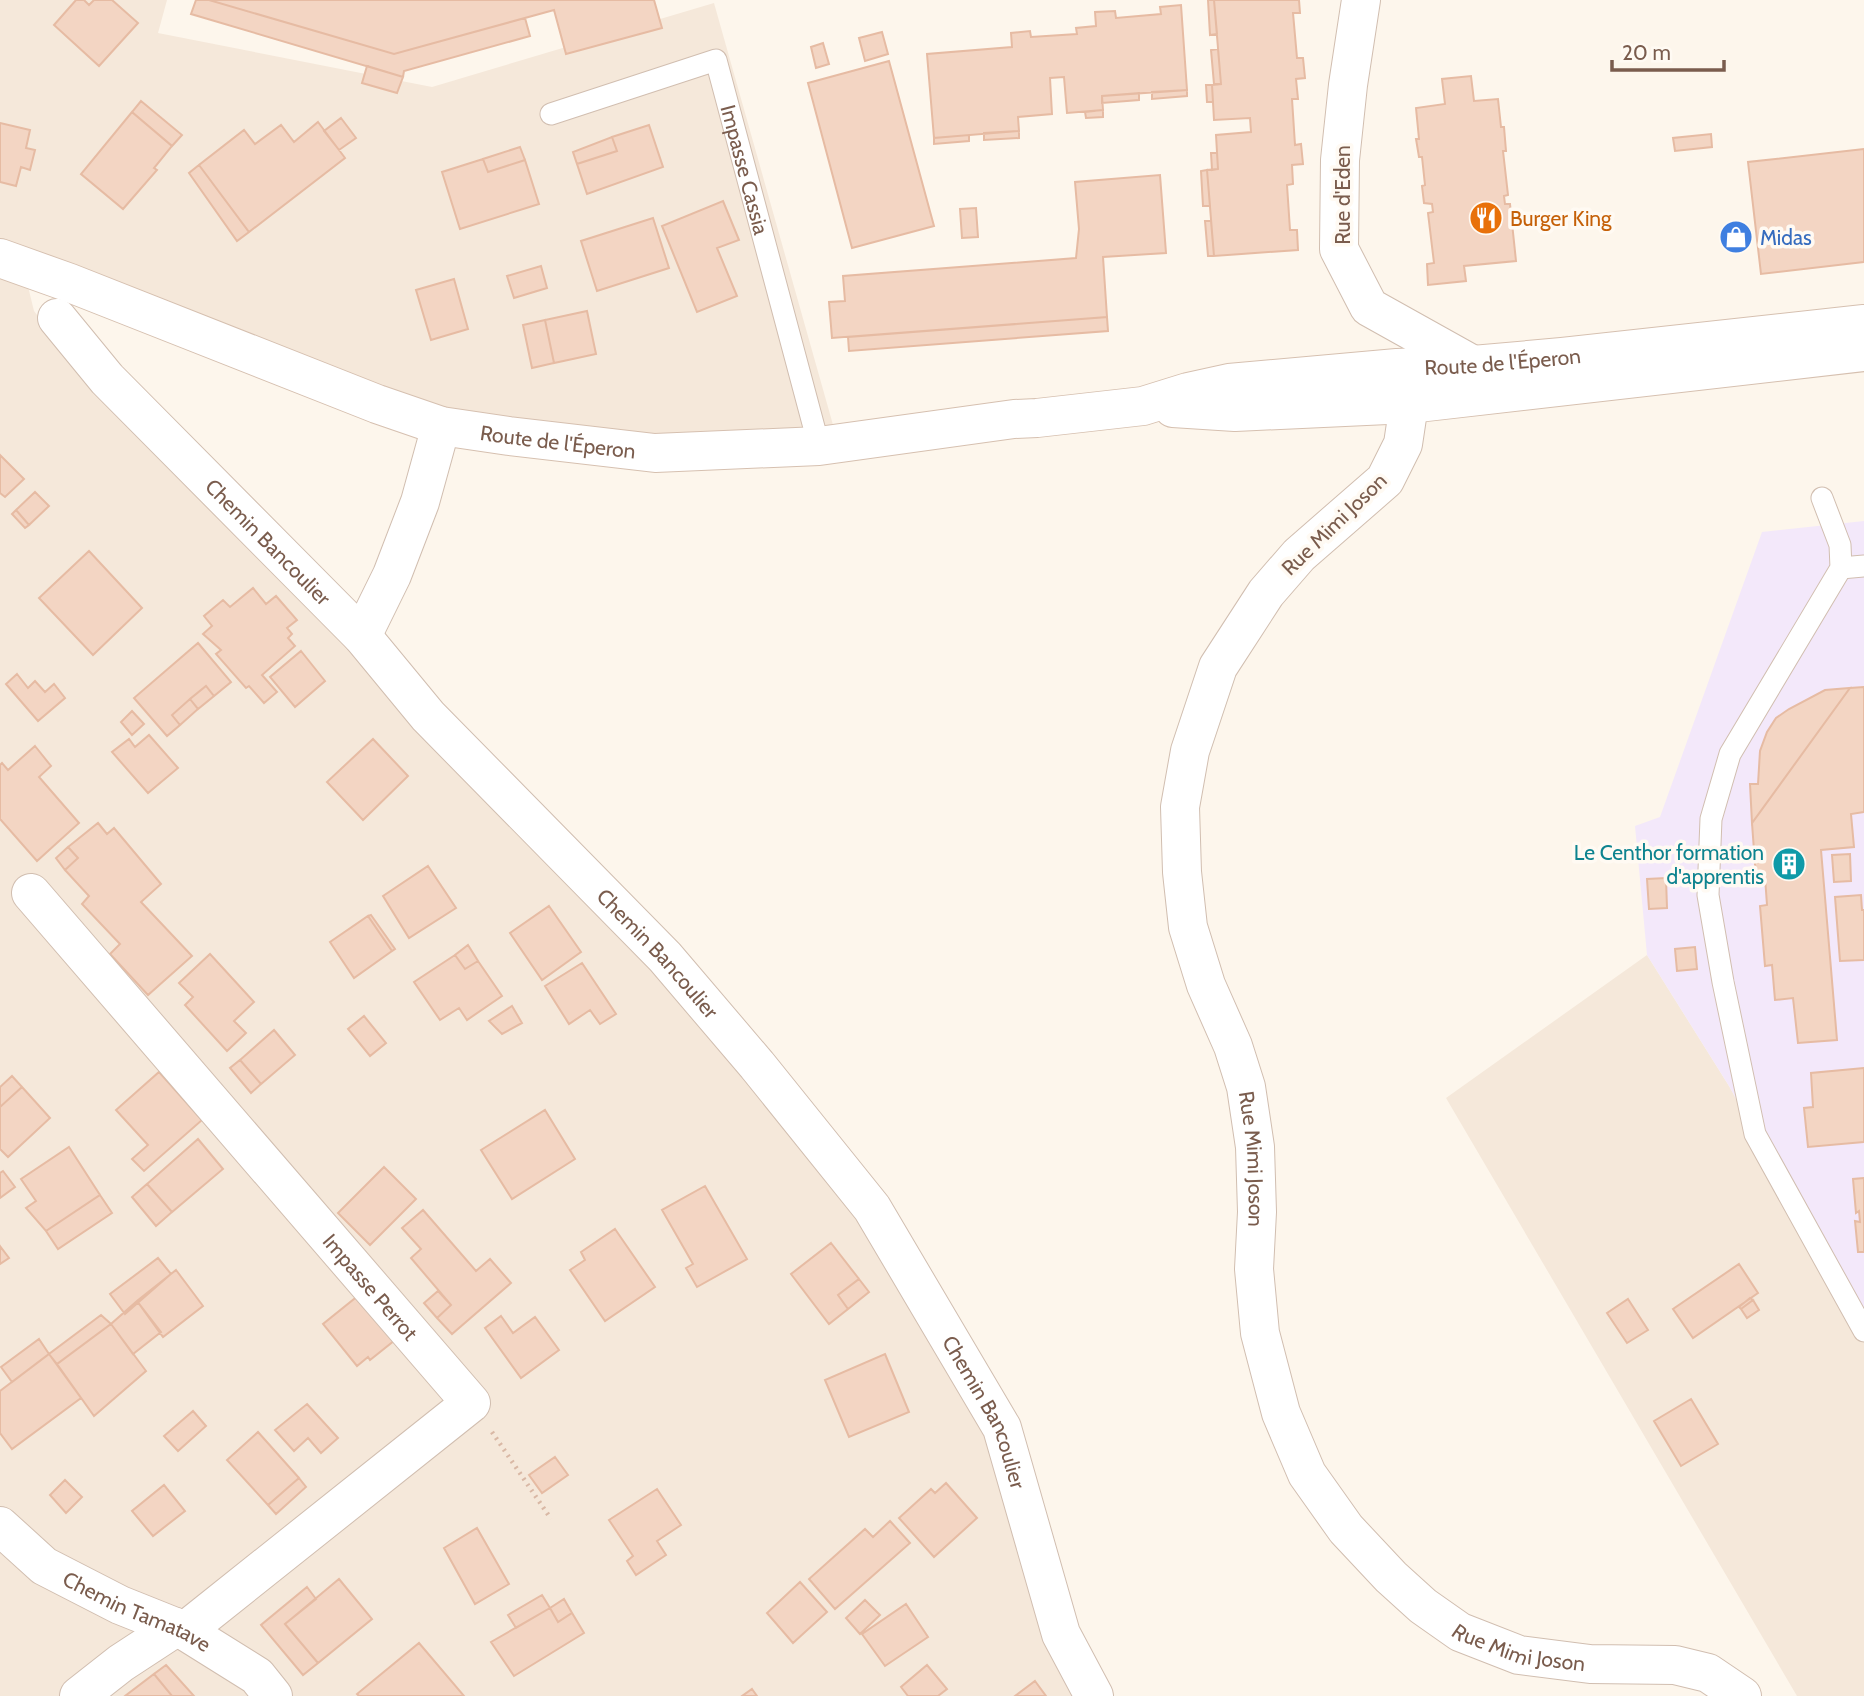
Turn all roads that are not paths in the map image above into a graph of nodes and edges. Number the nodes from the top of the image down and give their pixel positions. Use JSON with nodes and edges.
{"nodes":[{"id":1,"x":1361,"y":0,"type":"edge"},
{"id":2,"x":551,"y":114,"type":"dead end"},
{"id":3,"x":0,"y":258,"type":"edge"},
{"id":4,"x":58,"y":318,"type":"dead end"},
{"id":5,"x":1864,"y":324,"type":"edge"},
{"id":6,"x":1864,"y":352,"type":"edge"},
{"id":7,"x":1562,"y":357,"type":"junction"},
{"id":8,"x":1473,"y":365,"type":"junction"},
{"id":9,"x":1409,"y":404,"type":"junction"},
{"id":10,"x":1143,"y":406,"type":"junction"},
{"id":11,"x":441,"y":426,"type":"junction"},
{"id":12,"x":819,"y":446,"type":"junction"},
{"id":13,"x":1822,"y":498,"type":"dead end"},
{"id":14,"x":1864,"y":566,"type":"edge"},
{"id":15,"x":1841,"y":568,"type":"junction"},
{"id":16,"x":362,"y":636,"type":"junction"},
{"id":17,"x":31,"y":892,"type":"dead end"},
{"id":18,"x":1864,"y":1331,"type":"edge"},
{"id":19,"x":0,"y":1526,"type":"edge"},
{"id":20,"x":181,"y":1629,"type":"junction"},
{"id":21,"x":79,"y":1696,"type":"edge"},
{"id":22,"x":273,"y":1696,"type":"edge"},
{"id":23,"x":1094,"y":1696,"type":"edge"},
{"id":24,"x":1742,"y":1696,"type":"edge"}],
"edges":[{"from":1,"to":8,"type":"street","name":"Rue d'Eden"},
{"from":2,"to":12,"type":"lane","name":"Impasse Cassia"},
{"from":3,"to":11,"type":"street","name":"Route de l'Éperon"},
{"from":4,"to":16,"type":"street","name":"Chemin Bancoulier"},
{"from":5,"to":7,"type":"street","name":"Route de l'Éperon"},
{"from":6,"to":9,"type":"street","name":"Route de l'Éperon"},
{"from":7,"to":8,"type":"street","name":"Route de l'Éperon"},
{"from":7,"to":9,"type":"street"},
{"from":8,"to":10,"type":"street","name":"Route de l'Éperon"},
{"from":9,"to":10,"type":"street","name":"Route de l'Éperon"},
{"from":9,"to":24,"type":"street","name":"Rue Mimi Joson"},
{"from":10,"to":12,"type":"street","name":"Route de l'Éperon"},
{"from":11,"to":12,"type":"street","name":"Route de l'Éperon"},
{"from":11,"to":16,"type":"street"},
{"from":13,"to":15,"type":"lane"},
{"from":14,"to":15,"type":"lane"},
{"from":15,"to":18,"type":"lane"},
{"from":16,"to":23,"type":"street","name":"Chemin Bancoulier"},
{"from":17,"to":20,"type":"street","name":"Impasse Perrot"},
{"from":19,"to":20,"type":"street","name":"Chemin Tamatave"},
{"from":20,"to":21,"type":"street"},
{"from":20,"to":22,"type":"street","name":"Chemin Tamatave"}]}
